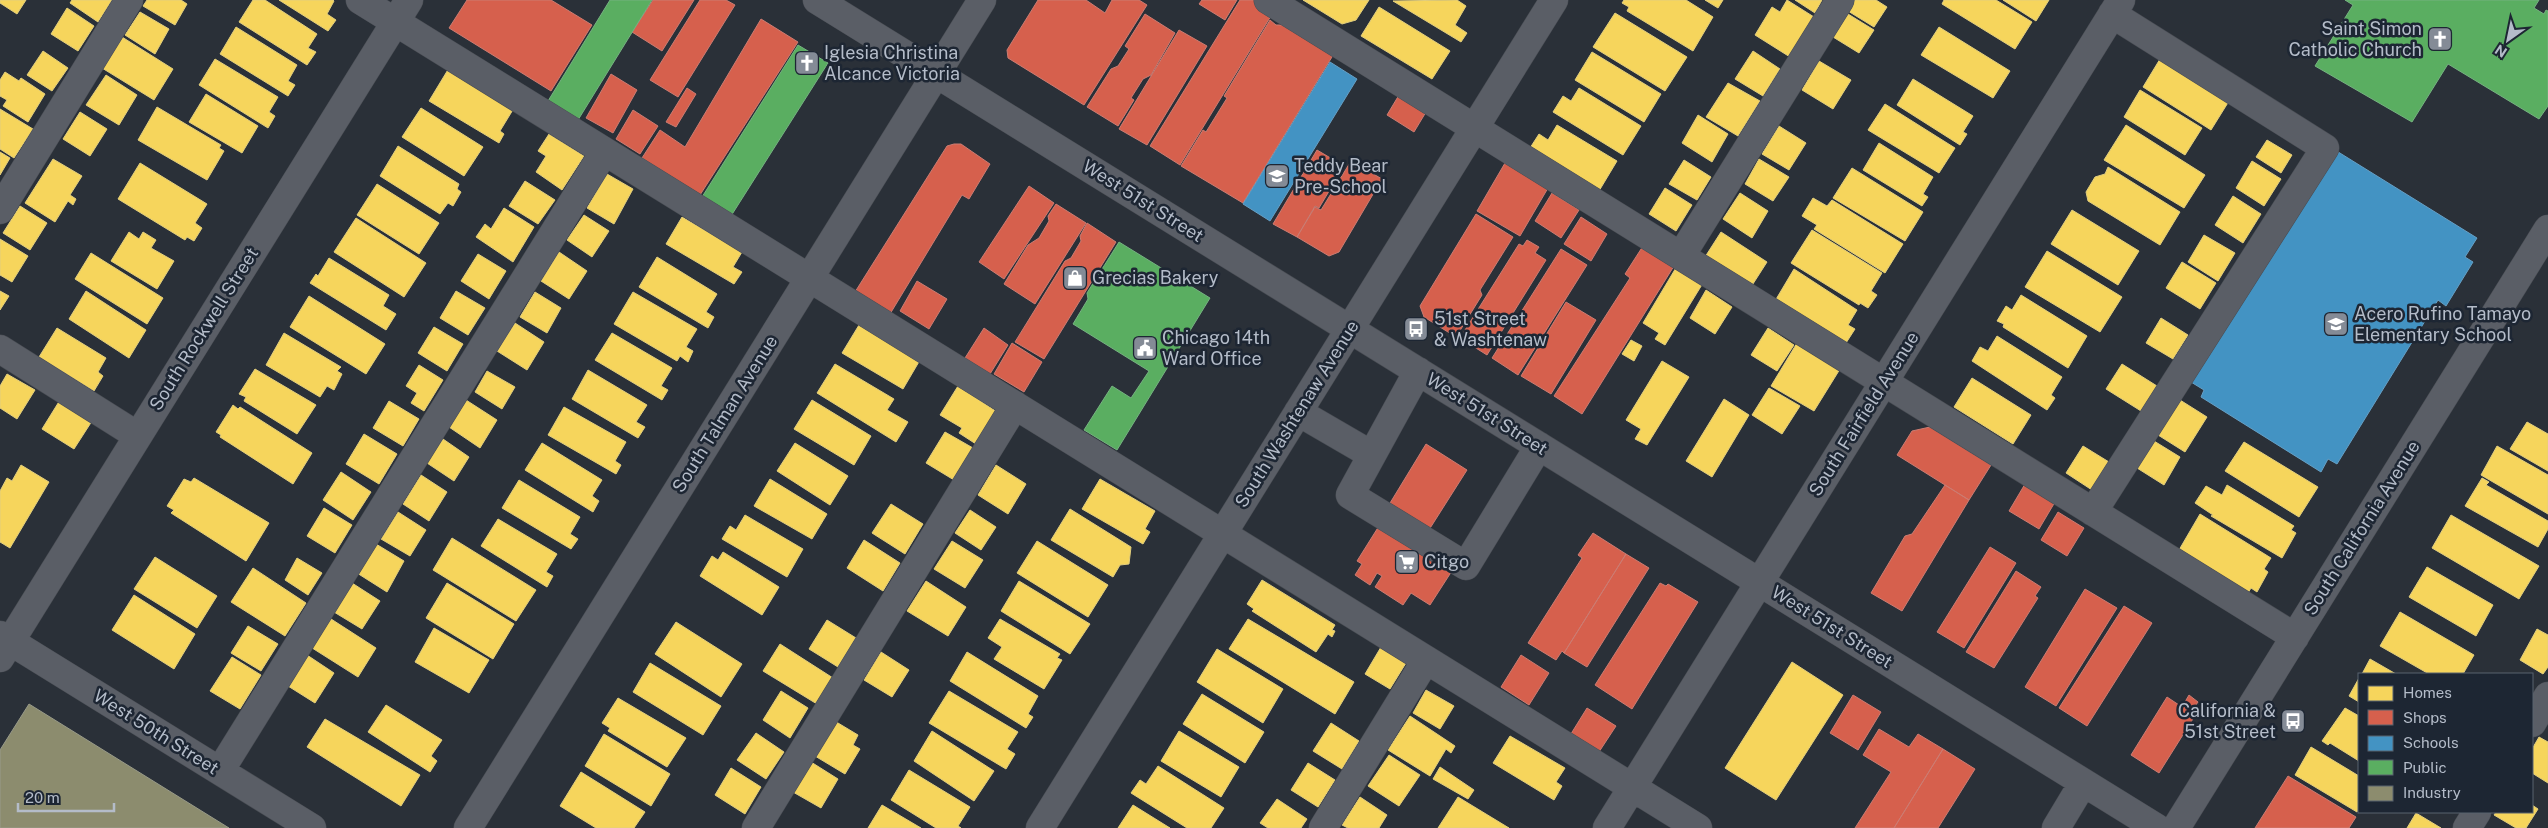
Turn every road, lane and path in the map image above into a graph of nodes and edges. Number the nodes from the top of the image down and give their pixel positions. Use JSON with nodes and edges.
{"nodes":[{"id":1,"x":129,"y":0,"type":"edge"},
{"id":2,"x":360,"y":0,"type":"edge"},
{"id":3,"x":817,"y":0,"type":"edge"},
{"id":4,"x":982,"y":0,"type":"edge"},
{"id":5,"x":1268,"y":0,"type":"edge"},
{"id":6,"x":1554,"y":0,"type":"edge"},
{"id":7,"x":1840,"y":0,"type":"edge"},
{"id":8,"x":2116,"y":7,"type":"edge"},
{"id":9,"x":402,"y":11,"type":"edge"},
{"id":10,"x":936,"y":74,"type":"junction"},
{"id":11,"x":1474,"y":128,"type":"junction"},
{"id":12,"x":604,"y":152,"type":"junction"},
{"id":13,"x":0,"y":210,"type":"edge"},
{"id":14,"x":2548,"y":229,"type":"edge"},
{"id":15,"x":1681,"y":256,"type":"junction"},
{"id":16,"x":809,"y":278,"type":"junction"},
{"id":17,"x":1350,"y":329,"type":"junction"},
{"id":18,"x":0,"y":349,"type":"edge"},
{"id":19,"x":1418,"y":371,"type":"junction"},
{"id":20,"x":1884,"y":382,"type":"junction"},
{"id":21,"x":1015,"y":405,"type":"junction"},
{"id":22,"x":1298,"y":412,"type":"junction"},
{"id":23,"x":138,"y":436,"type":"junction"},
{"id":24,"x":1539,"y":446,"type":"junction"},
{"id":25,"x":1372,"y":455,"type":"junction"},
{"id":26,"x":2093,"y":512,"type":"junction"},
{"id":27,"x":1222,"y":534,"type":"junction"},
{"id":28,"x":1759,"y":582,"type":"junction"},
{"id":29,"x":2295,"y":637,"type":"junction"},
{"id":30,"x":3,"y":645,"type":"edge"},
{"id":31,"x":1426,"y":660,"type":"junction"},
{"id":32,"x":2548,"y":696,"type":"edge"},
{"id":33,"x":2533,"y":721,"type":"edge"},
{"id":34,"x":220,"y":771,"type":"junction"},
{"id":35,"x":2083,"y":783,"type":"junction"},
{"id":36,"x":1632,"y":787,"type":"junction"},
{"id":37,"x":2476,"y":813,"type":"edge"},
{"id":38,"x":312,"y":828,"type":"edge"},
{"id":39,"x":468,"y":828,"type":"edge"},
{"id":40,"x":756,"y":828,"type":"edge"},
{"id":41,"x":1040,"y":828,"type":"edge"},
{"id":42,"x":1323,"y":828,"type":"edge"},
{"id":43,"x":1606,"y":828,"type":"edge"},
{"id":44,"x":1698,"y":828,"type":"edge"},
{"id":45,"x":2056,"y":828,"type":"edge"},
{"id":46,"x":2157,"y":828,"type":"edge"},
{"id":47,"x":2176,"y":828,"type":"edge"},
{"id":48,"x":2467,"y":828,"type":"edge"}],
"edges":[{"from":1,"to":13,"type":"street"},
{"from":2,"to":9,"type":"street"},
{"from":3,"to":10,"type":"street","name":"West 51st Street"},
{"from":4,"to":10,"type":"street","name":"South Talman Avenue"},
{"from":5,"to":11,"type":"street"},
{"from":6,"to":11,"type":"street","name":"South Washtenaw Avenue"},
{"from":7,"to":15,"type":"street"},
{"from":8,"to":20,"type":"street","name":"South Fairfield Avenue"},
{"from":8,"to":26,"type":"street"},
{"from":9,"to":12,"type":"street"},
{"from":9,"to":23,"type":"street","name":"South Rockwell Street"},
{"from":10,"to":16,"type":"street","name":"South Talman Avenue"},
{"from":10,"to":17,"type":"street","name":"West 51st Street"},
{"from":11,"to":15,"type":"street"},
{"from":11,"to":17,"type":"street","name":"South Washtenaw Avenue"},
{"from":12,"to":16,"type":"street"},
{"from":12,"to":34,"type":"street"},
{"from":14,"to":29,"type":"street","name":"South California Avenue"},
{"from":15,"to":20,"type":"street"},
{"from":16,"to":21,"type":"street"},
{"from":16,"to":39,"type":"street","name":"South Talman Avenue"},
{"from":17,"to":19,"type":"street","name":"West 51st Street"},
{"from":17,"to":22,"type":"street","name":"South Washtenaw Avenue"},
{"from":18,"to":23,"type":"street"},
{"from":19,"to":24,"type":"street","name":"West 51st Street"},
{"from":19,"to":25,"type":"street"},
{"from":20,"to":26,"type":"street"},
{"from":20,"to":28,"type":"street","name":"South Fairfield Avenue"},
{"from":21,"to":27,"type":"street"},
{"from":21,"to":40,"type":"street"},
{"from":22,"to":25,"type":"street"},
{"from":22,"to":27,"type":"street","name":"South Washtenaw Avenue"},
{"from":23,"to":30,"type":"street","name":"South Rockwell Street"},
{"from":24,"to":25,"type":"street"},
{"from":24,"to":28,"type":"street","name":"West 51st Street"},
{"from":26,"to":29,"type":"street"},
{"from":27,"to":31,"type":"street"},
{"from":27,"to":41,"type":"street","name":"South Washtenaw Avenue"},
{"from":28,"to":35,"type":"street","name":"West 51st Street"},
{"from":28,"to":36,"type":"street","name":"South Fairfield Avenue"},
{"from":29,"to":47,"type":"street","name":"South California Avenue"},
{"from":30,"to":34,"type":"street","name":"West 50th Street"},
{"from":31,"to":36,"type":"street"},
{"from":31,"to":42,"type":"street"},
{"from":32,"to":33,"type":"street"},
{"from":34,"to":38,"type":"street","name":"West 50th Street"},
{"from":35,"to":45,"type":"street"},
{"from":35,"to":46,"type":"street","name":"West 51st Street"},
{"from":36,"to":43,"type":"street","name":"South Fairfield Avenue"},
{"from":36,"to":44,"type":"street"},
{"from":37,"to":48,"type":"street"}]}
